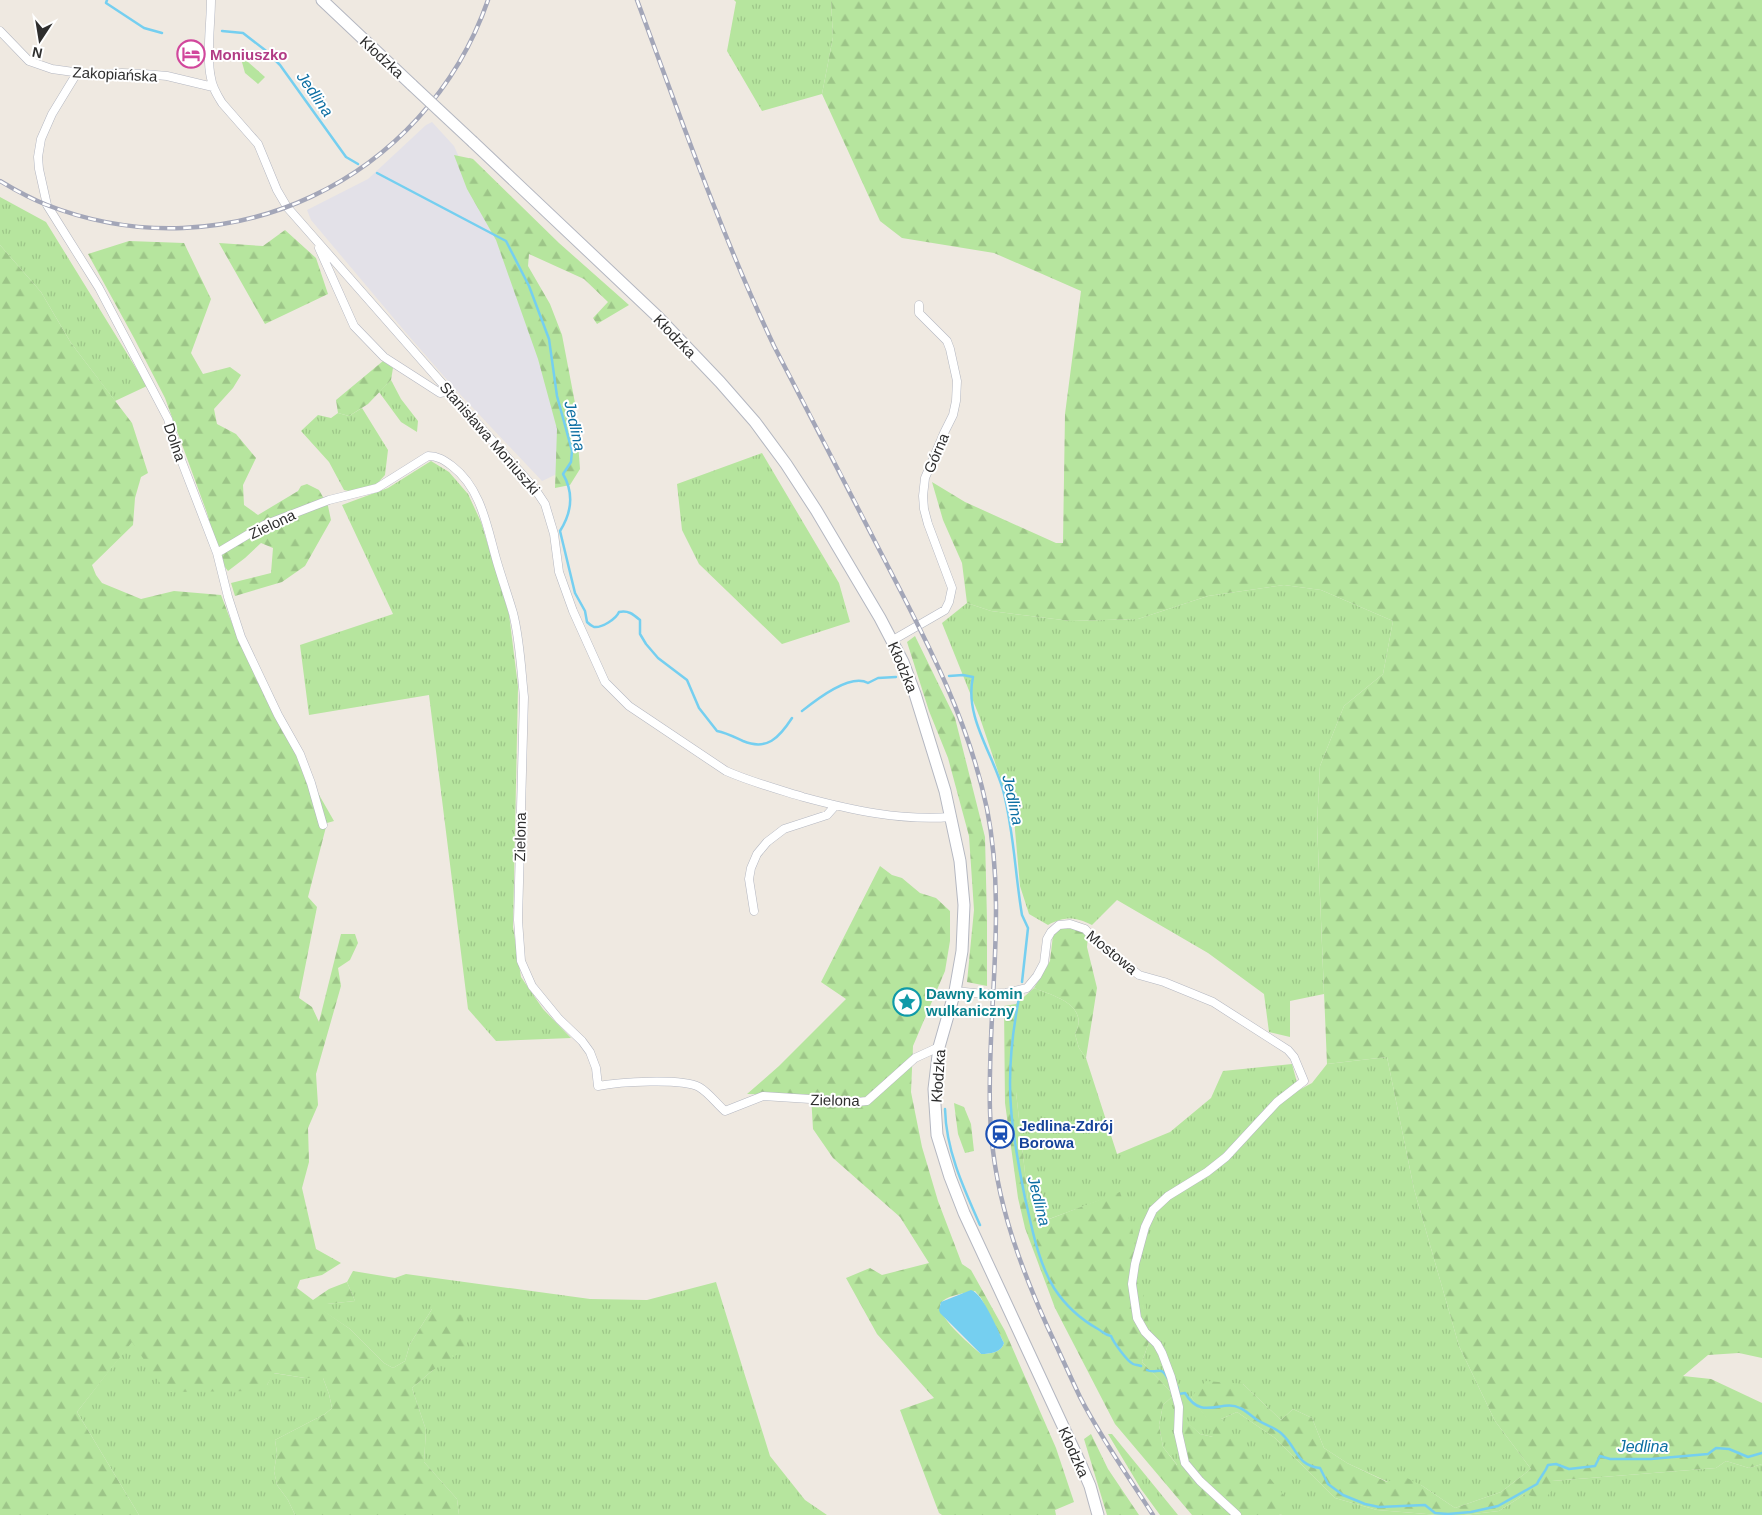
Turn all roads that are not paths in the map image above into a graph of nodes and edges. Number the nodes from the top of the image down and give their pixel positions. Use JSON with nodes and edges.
{"nodes":[{"id":1,"x":211,"y":0,"type":"edge"},
{"id":2,"x":322,"y":0,"type":"edge"},
{"id":3,"x":0,"y":31,"type":"edge"},
{"id":4,"x":77,"y":73,"type":"junction"},
{"id":5,"x":213,"y":87,"type":"junction"},
{"id":6,"x":316,"y":241,"type":"junction"},
{"id":7,"x":919,"y":305,"type":"dead end"},
{"id":8,"x":450,"y":392,"type":"junction"},
{"id":9,"x":217,"y":553,"type":"junction"},
{"id":10,"x":893,"y":640,"type":"junction"},
{"id":11,"x":835,"y":806,"type":"junction"},
{"id":12,"x":951,"y":817,"type":"junction"},
{"id":13,"x":322,"y":826,"type":"dead end"},
{"id":14,"x":754,"y":912,"type":"dead end"},
{"id":15,"x":955,"y":991,"type":"junction"},
{"id":16,"x":939,"y":1047,"type":"junction"},
{"id":17,"x":1098,"y":1515,"type":"edge"},
{"id":18,"x":1237,"y":1515,"type":"edge"}],
"edges":[{"from":1,"to":5,"type":"street","name":"Stanisława Moniuszki"},
{"from":2,"to":10,"type":"main road","name":"Kłodzka","bridge":true},
{"from":3,"to":4,"type":"street","name":"Zakopiańska"},
{"from":4,"to":5,"type":"street","name":"Zakopiańska"},
{"from":4,"to":9,"type":"street","name":"Dolna"},
{"from":5,"to":6,"type":"street","name":"Stanisława Moniuszki"},
{"from":6,"to":8,"type":"street","name":"Stanisława Moniuszki"},
{"from":6,"to":8,"type":"street"},
{"from":7,"to":10,"type":"street","name":"Górna"},
{"from":8,"to":11,"type":"street","name":"Stanisława Moniuszki"},
{"from":9,"to":13,"type":"street","name":"Dolna"},
{"from":9,"to":16,"type":"street","name":"Zielona"},
{"from":10,"to":12,"type":"main road","name":"Kłodzka"},
{"from":11,"to":12,"type":"street","name":"Stanisława Moniuszki"},
{"from":11,"to":14,"type":"street"},
{"from":12,"to":15,"type":"main road","name":"Kłodzka"},
{"from":15,"to":16,"type":"main road","name":"Kłodzka"},
{"from":15,"to":18,"type":"street","name":"Mostowa"},
{"from":16,"to":17,"type":"main road","name":"Kłodzka"}]}
